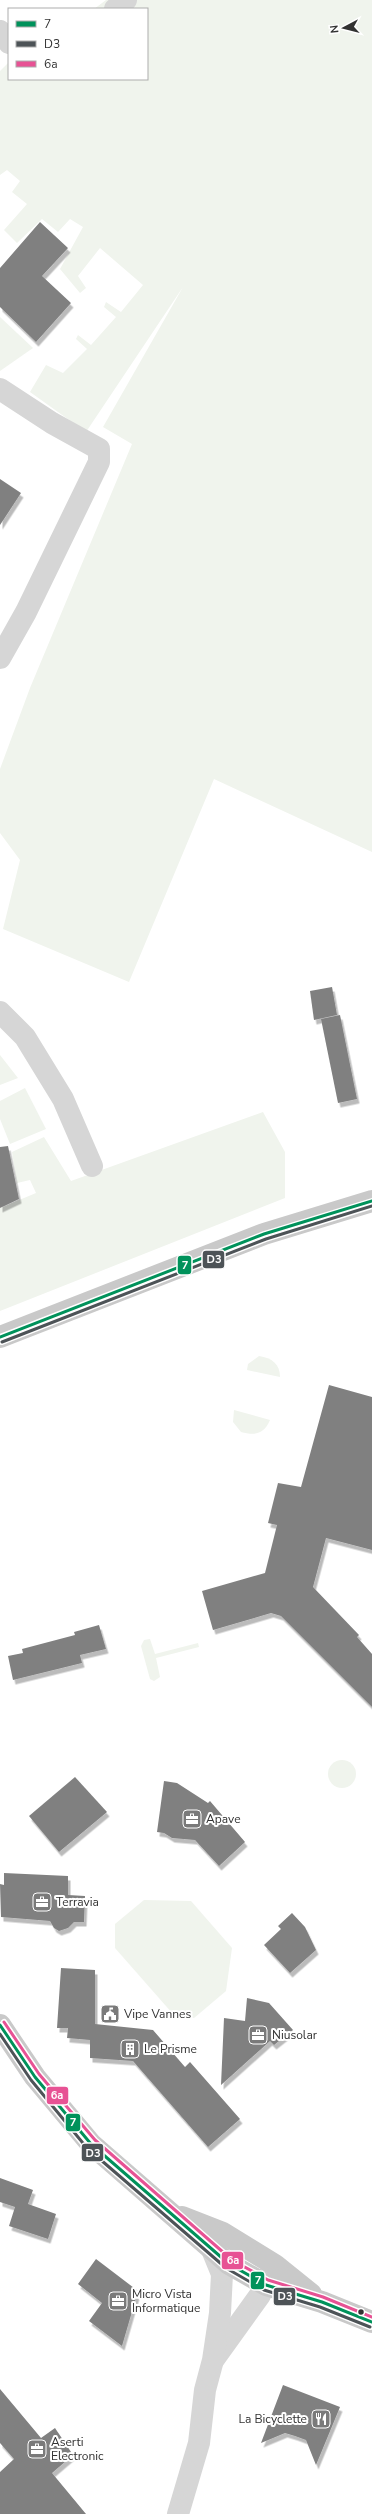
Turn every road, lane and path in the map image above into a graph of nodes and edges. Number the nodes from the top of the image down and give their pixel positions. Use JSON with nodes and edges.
{"nodes":[{"id":1,"x":126,"y":0,"type":"edge"},
{"id":2,"x":115,"y":8,"type":"edge"},
{"id":3,"x":0,"y":31,"type":"edge"},
{"id":4,"x":8,"y":42,"type":"edge"},
{"id":5,"x":0,"y":389,"type":"edge"},
{"id":6,"x":0,"y":658,"type":"edge"},
{"id":7,"x":0,"y":1012,"type":"edge"},
{"id":8,"x":92,"y":1166,"type":"dead end"},
{"id":9,"x":372,"y":1201,"type":"edge"},
{"id":10,"x":0,"y":1337,"type":"edge"},
{"id":11,"x":0,"y":2025,"type":"edge"},
{"id":12,"x":166,"y":2210,"type":"junction"},
{"id":13,"x":213,"y":2252,"type":"junction"},
{"id":14,"x":275,"y":2265,"type":"junction"},
{"id":15,"x":266,"y":2285,"type":"junction"},
{"id":16,"x":322,"y":2302,"type":"junction"},
{"id":17,"x":372,"y":2322,"type":"edge"},
{"id":18,"x":213,"y":2360,"type":"junction"},
{"id":19,"x":178,"y":2514,"type":"edge"}],
"edges":[{"from":1,"to":2,"type":"street"},
{"from":3,"to":4,"type":"street"},
{"from":5,"to":6,"type":"street"},
{"from":7,"to":8,"type":"street"},
{"from":9,"to":10,"type":"main road"},
{"from":11,"to":12,"type":"main road"},
{"from":12,"to":13,"type":"main road"},
{"from":12,"to":14,"type":"main road"},
{"from":13,"to":15,"type":"main road"},
{"from":13,"to":18,"type":"street"},
{"from":14,"to":15,"type":"street"},
{"from":14,"to":16,"type":"main road"},
{"from":15,"to":16,"type":"main road"},
{"from":15,"to":18,"type":"street"},
{"from":16,"to":17,"type":"main road"},
{"from":18,"to":19,"type":"street"}]}
